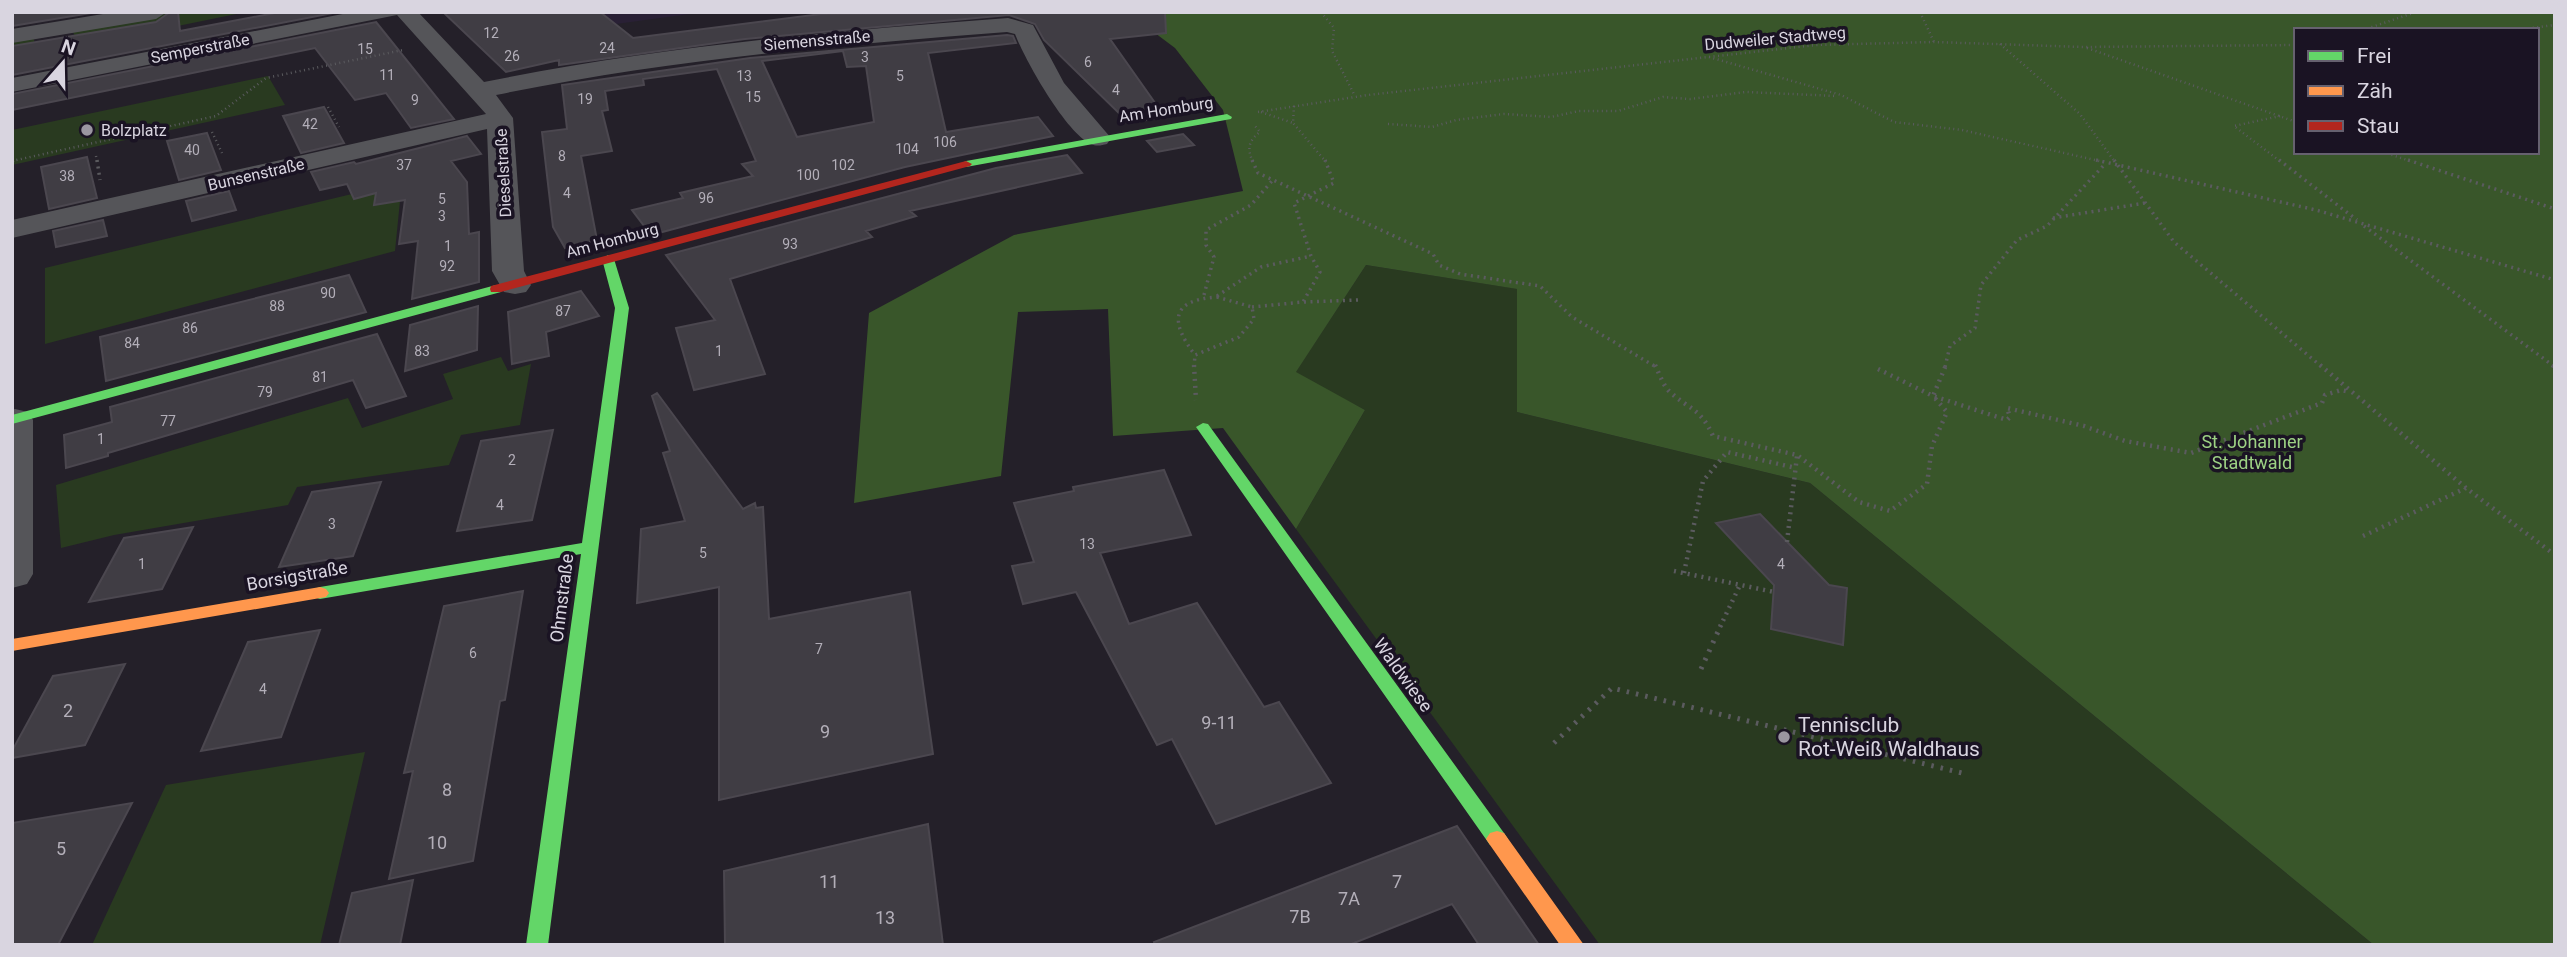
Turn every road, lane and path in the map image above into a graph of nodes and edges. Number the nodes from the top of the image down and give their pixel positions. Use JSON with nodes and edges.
{"nodes":[{"id":1,"x":156,"y":12,"type":"edge"},
{"id":2,"x":388,"y":12,"type":"edge"},
{"id":3,"x":406,"y":12,"type":"edge"},
{"id":4,"x":1321,"y":12,"type":"edge"},
{"id":5,"x":1920,"y":12,"type":"edge"},
{"id":6,"x":2416,"y":12,"type":"edge"},
{"id":7,"x":2555,"y":25,"type":"edge"},
{"id":8,"x":2369,"y":28,"type":"edge"},
{"id":9,"x":2531,"y":28,"type":"edge"},
{"id":10,"x":12,"y":36,"type":"edge"},
{"id":11,"x":1934,"y":42,"type":"junction"},
{"id":12,"x":2000,"y":43,"type":"junction"},
{"id":13,"x":2294,"y":46,"type":"edge"},
{"id":14,"x":2083,"y":47,"type":"junction"},
{"id":15,"x":391,"y":52,"type":"dead end"},
{"id":16,"x":1704,"y":56,"type":"junction"},
{"id":17,"x":12,"y":85,"type":"edge"},
{"id":18,"x":478,"y":91,"type":"junction"},
{"id":19,"x":1842,"y":95,"type":"junction"},
{"id":20,"x":1355,"y":96,"type":"junction"},
{"id":21,"x":1294,"y":106,"type":"junction"},
{"id":22,"x":2280,"y":116,"type":"junction"},
{"id":23,"x":1227,"y":117,"type":"dead end"},
{"id":24,"x":500,"y":118,"type":"junction"},
{"id":25,"x":2294,"y":121,"type":"edge"},
{"id":26,"x":1253,"y":123,"type":"dead end"},
{"id":27,"x":1293,"y":123,"type":"junction"},
{"id":28,"x":1388,"y":124,"type":"dead end"},
{"id":29,"x":1098,"y":138,"type":"junction"},
{"id":30,"x":2389,"y":154,"type":"edge"},
{"id":31,"x":12,"y":161,"type":"edge"},
{"id":32,"x":2106,"y":163,"type":"junction"},
{"id":33,"x":2117,"y":165,"type":"junction"},
{"id":34,"x":1272,"y":181,"type":"junction"},
{"id":35,"x":1307,"y":196,"type":"junction"},
{"id":36,"x":2145,"y":203,"type":"junction"},
{"id":37,"x":2555,"y":209,"type":"edge"},
{"id":38,"x":2053,"y":218,"type":"junction"},
{"id":39,"x":2361,"y":223,"type":"junction"},
{"id":40,"x":12,"y":229,"type":"edge"},
{"id":41,"x":1311,"y":256,"type":"junction"},
{"id":42,"x":608,"y":259,"type":"junction"},
{"id":43,"x":2555,"y":280,"type":"edge"},
{"id":44,"x":515,"y":285,"type":"junction"},
{"id":45,"x":1204,"y":295,"type":"junction"},
{"id":46,"x":1217,"y":296,"type":"junction"},
{"id":47,"x":1358,"y":300,"type":"dead end"},
{"id":48,"x":1303,"y":302,"type":"junction"},
{"id":49,"x":1252,"y":307,"type":"junction"},
{"id":50,"x":1195,"y":355,"type":"junction"},
{"id":51,"x":2555,"y":367,"type":"edge"},
{"id":52,"x":1878,"y":369,"type":"dead end"},
{"id":53,"x":2353,"y":393,"type":"junction"},
{"id":54,"x":1933,"y":396,"type":"junction"},
{"id":55,"x":14,"y":420,"type":"edge"},
{"id":56,"x":1203,"y":428,"type":"joint"},
{"id":57,"x":1797,"y":455,"type":"junction"},
{"id":58,"x":1796,"y":468,"type":"junction"},
{"id":59,"x":2466,"y":488,"type":"junction"},
{"id":60,"x":2363,"y":536,"type":"dead end"},
{"id":61,"x":1787,"y":542,"type":"dead end"},
{"id":62,"x":588,"y":547,"type":"junction"},
{"id":63,"x":2555,"y":555,"type":"edge"},
{"id":64,"x":1674,"y":571,"type":"dead end"},
{"id":65,"x":1684,"y":573,"type":"junction"},
{"id":66,"x":12,"y":574,"type":"edge"},
{"id":67,"x":1740,"y":585,"type":"junction"},
{"id":68,"x":1774,"y":592,"type":"dead end"},
{"id":69,"x":12,"y":645,"type":"edge"},
{"id":70,"x":1701,"y":669,"type":"dead end"},
{"id":71,"x":1554,"y":743,"type":"dead end"},
{"id":72,"x":1962,"y":773,"type":"dead end"},
{"id":73,"x":537,"y":945,"type":"edge"},
{"id":74,"x":1573,"y":945,"type":"edge"}],
"edges":[{"from":1,"to":10,"type":"street"},
{"from":2,"to":17,"type":"street","name":"Semperstraße"},
{"from":3,"to":18,"type":"street","name":"Dieselstraße"},
{"from":4,"to":20,"type":"path"},
{"from":5,"to":11,"type":"path"},
{"from":6,"to":8,"type":"path"},
{"from":7,"to":9,"type":"path"},
{"from":11,"to":12,"type":"path","name":"Dudweiler Stadtweg"},
{"from":11,"to":16,"type":"path","name":"Dudweiler Stadtweg"},
{"from":12,"to":14,"type":"path","name":"Dudweiler Stadtweg"},
{"from":12,"to":33,"type":"path"},
{"from":13,"to":14,"type":"path","name":"Dudweiler Stadtweg"},
{"from":14,"to":22,"type":"path"},
{"from":15,"to":31,"type":"path"},
{"from":16,"to":19,"type":"path"},
{"from":16,"to":20,"type":"path","name":"Dudweiler Stadtweg"},
{"from":18,"to":24,"type":"street","name":"Dieselstraße"},
{"from":18,"to":29,"type":"street","name":"Siemensstraße"},
{"from":19,"to":28,"type":"path"},
{"from":19,"to":32,"type":"path"},
{"from":20,"to":21,"type":"path","name":"Dudweiler Stadtweg"},
{"from":21,"to":27,"type":"path"},
{"from":21,"to":27,"type":"path","name":"Dudweiler Stadtweg"},
{"from":22,"to":25,"type":"path"},
{"from":22,"to":39,"type":"path"},
{"from":23,"to":29,"type":"street","name":"Am Homburg"},
{"from":24,"to":40,"type":"street","name":"Bunsenstraße"},
{"from":24,"to":44,"type":"street","name":"Dieselstraße"},
{"from":26,"to":34,"type":"path"},
{"from":27,"to":35,"type":"path"},
{"from":29,"to":42,"type":"street","name":"Am Homburg"},
{"from":30,"to":37,"type":"path"},
{"from":32,"to":33,"type":"path"},
{"from":32,"to":38,"type":"path"},
{"from":33,"to":36,"type":"path"},
{"from":33,"to":39,"type":"path"},
{"from":34,"to":35,"type":"path"},
{"from":34,"to":45,"type":"path"},
{"from":35,"to":41,"type":"path"},
{"from":35,"to":57,"type":"path"},
{"from":36,"to":38,"type":"path"},
{"from":36,"to":53,"type":"path"},
{"from":38,"to":54,"type":"path"},
{"from":39,"to":43,"type":"path"},
{"from":39,"to":51,"type":"path"},
{"from":41,"to":46,"type":"path"},
{"from":41,"to":48,"type":"path"},
{"from":42,"to":44,"type":"street","name":"Am Homburg"},
{"from":42,"to":62,"type":"street","name":"Ohmstraße"},
{"from":44,"to":55,"type":"street","name":"Am Homburg"},
{"from":45,"to":46,"type":"path"},
{"from":45,"to":50,"type":"path"},
{"from":46,"to":49,"type":"path"},
{"from":47,"to":48,"type":"path"},
{"from":48,"to":49,"type":"path"},
{"from":49,"to":50,"type":"path"},
{"from":50,"to":56,"type":"path"},
{"from":52,"to":54,"type":"path"},
{"from":53,"to":54,"type":"path"},
{"from":53,"to":59,"type":"path"},
{"from":54,"to":57,"type":"path"},
{"from":55,"to":66,"type":"street"},
{"from":56,"to":74,"type":"street","name":"Waldwiese"},
{"from":57,"to":58,"type":"path"},
{"from":58,"to":61,"type":"path"},
{"from":58,"to":65,"type":"path"},
{"from":59,"to":60,"type":"path"},
{"from":59,"to":63,"type":"path"},
{"from":62,"to":69,"type":"street","name":"Borsigstraße"},
{"from":62,"to":73,"type":"street","name":"Ohmstraße"},
{"from":64,"to":65,"type":"path"},
{"from":65,"to":67,"type":"path"},
{"from":67,"to":68,"type":"path"},
{"from":67,"to":70,"type":"path"},
{"from":71,"to":72,"type":"path"}]}
